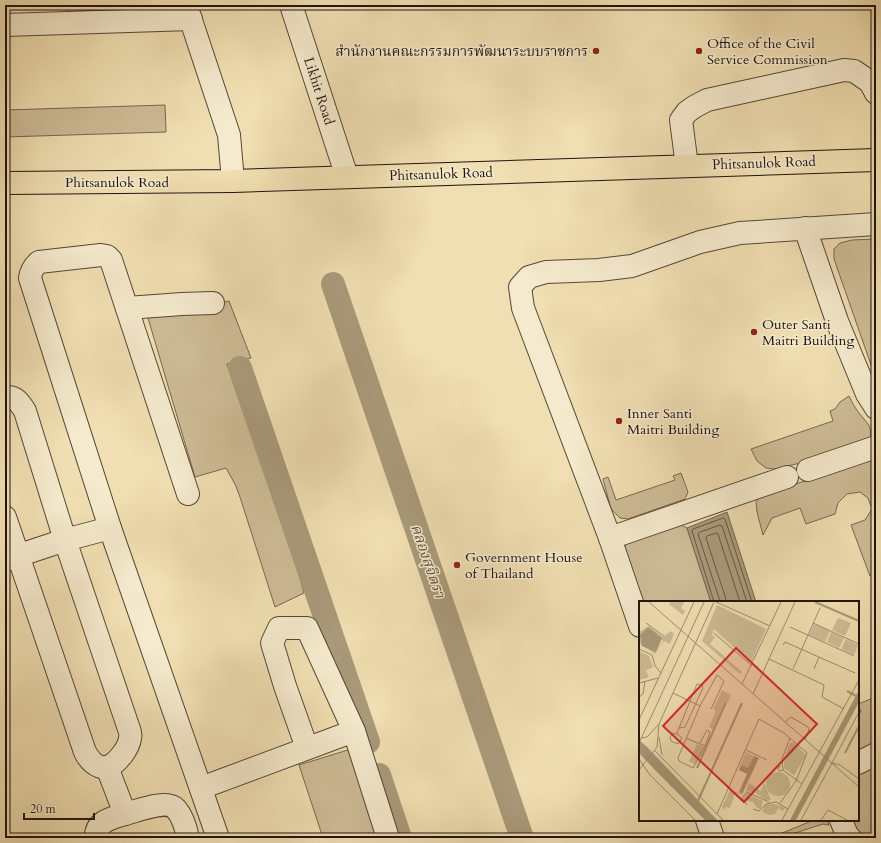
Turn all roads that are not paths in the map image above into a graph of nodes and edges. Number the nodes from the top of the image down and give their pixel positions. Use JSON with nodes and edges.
{"nodes":[{"id":1,"x":291,"y":5,"type":"edge"},
{"id":2,"x":188,"y":12,"type":"edge"},
{"id":3,"x":5,"y":25,"type":"edge"},
{"id":4,"x":876,"y":93,"type":"edge"},
{"id":5,"x":876,"y":160,"type":"edge"},
{"id":6,"x":687,"y":166,"type":"junction"},
{"id":7,"x":348,"y":177,"type":"junction"},
{"id":8,"x":233,"y":181,"type":"junction"},
{"id":9,"x":5,"y":183,"type":"edge"},
{"id":10,"x":876,"y":224,"type":"edge"},
{"id":11,"x":805,"y":228,"type":"junction"},
{"id":12,"x":213,"y":303,"type":"dead end"},
{"id":13,"x":127,"y":308,"type":"junction"},
{"id":14,"x":5,"y":398,"type":"edge"},
{"id":15,"x":876,"y":408,"type":"edge"},
{"id":16,"x":876,"y":448,"type":"edge"},
{"id":17,"x":808,"y":470,"type":"dead end"},
{"id":18,"x":787,"y":477,"type":"dead end"},
{"id":19,"x":188,"y":494,"type":"dead end"},
{"id":20,"x":5,"y":517,"type":"edge"},
{"id":21,"x":110,"y":528,"type":"junction"},
{"id":22,"x":610,"y":538,"type":"junction"},
{"id":23,"x":65,"y":540,"type":"junction"},
{"id":24,"x":12,"y":558,"type":"edge"},
{"id":25,"x":639,"y":623,"type":"edge"},
{"id":26,"x":354,"y":731,"type":"junction"},
{"id":27,"x":307,"y":748,"type":"junction"},
{"id":28,"x":876,"y":754,"type":"edge"},
{"id":29,"x":859,"y":762,"type":"edge"},
{"id":30,"x":107,"y":767,"type":"junction"},
{"id":31,"x":201,"y":788,"type":"junction"},
{"id":32,"x":125,"y":814,"type":"junction"},
{"id":33,"x":707,"y":821,"type":"edge"},
{"id":34,"x":841,"y":821,"type":"edge"},
{"id":35,"x":96,"y":838,"type":"edge"},
{"id":36,"x":188,"y":838,"type":"edge"},
{"id":37,"x":218,"y":838,"type":"edge"},
{"id":38,"x":388,"y":838,"type":"edge"},
{"id":39,"x":713,"y":838,"type":"edge"},
{"id":40,"x":850,"y":838,"type":"edge"}],
"edges":[{"from":1,"to":7,"type":"street","name":"Likhit Road"},
{"from":2,"to":3,"type":"street"},
{"from":2,"to":8,"type":"street"},
{"from":4,"to":6,"type":"street"},
{"from":5,"to":6,"type":"main road","name":"Phitsanulok Road"},
{"from":6,"to":7,"type":"main road","name":"Phitsanulok Road"},
{"from":7,"to":8,"type":"main road","name":"Phitsanulok Road"},
{"from":8,"to":9,"type":"main road","name":"Phitsanulok Road"},
{"from":10,"to":11,"type":"street"},
{"from":11,"to":15,"type":"street"},
{"from":11,"to":22,"type":"street"},
{"from":12,"to":13,"type":"street"},
{"from":13,"to":19,"type":"street"},
{"from":13,"to":21,"type":"street"},
{"from":14,"to":23,"type":"street"},
{"from":16,"to":17,"type":"street"},
{"from":18,"to":22,"type":"street"},
{"from":20,"to":24,"type":"street"},
{"from":21,"to":23,"type":"street"},
{"from":21,"to":31,"type":"street"},
{"from":22,"to":25,"type":"street"},
{"from":23,"to":24,"type":"street"},
{"from":23,"to":30,"type":"street"},
{"from":24,"to":30,"type":"street"},
{"from":26,"to":27,"type":"street"},
{"from":26,"to":27,"type":"street"},
{"from":26,"to":38,"type":"street"},
{"from":27,"to":31,"type":"street"},
{"from":28,"to":29,"type":"street"},
{"from":30,"to":32,"type":"street"},
{"from":31,"to":37,"type":"street"},
{"from":32,"to":35,"type":"street"},
{"from":32,"to":36,"type":"street"},
{"from":33,"to":39,"type":"street"},
{"from":34,"to":40,"type":"street"}]}
